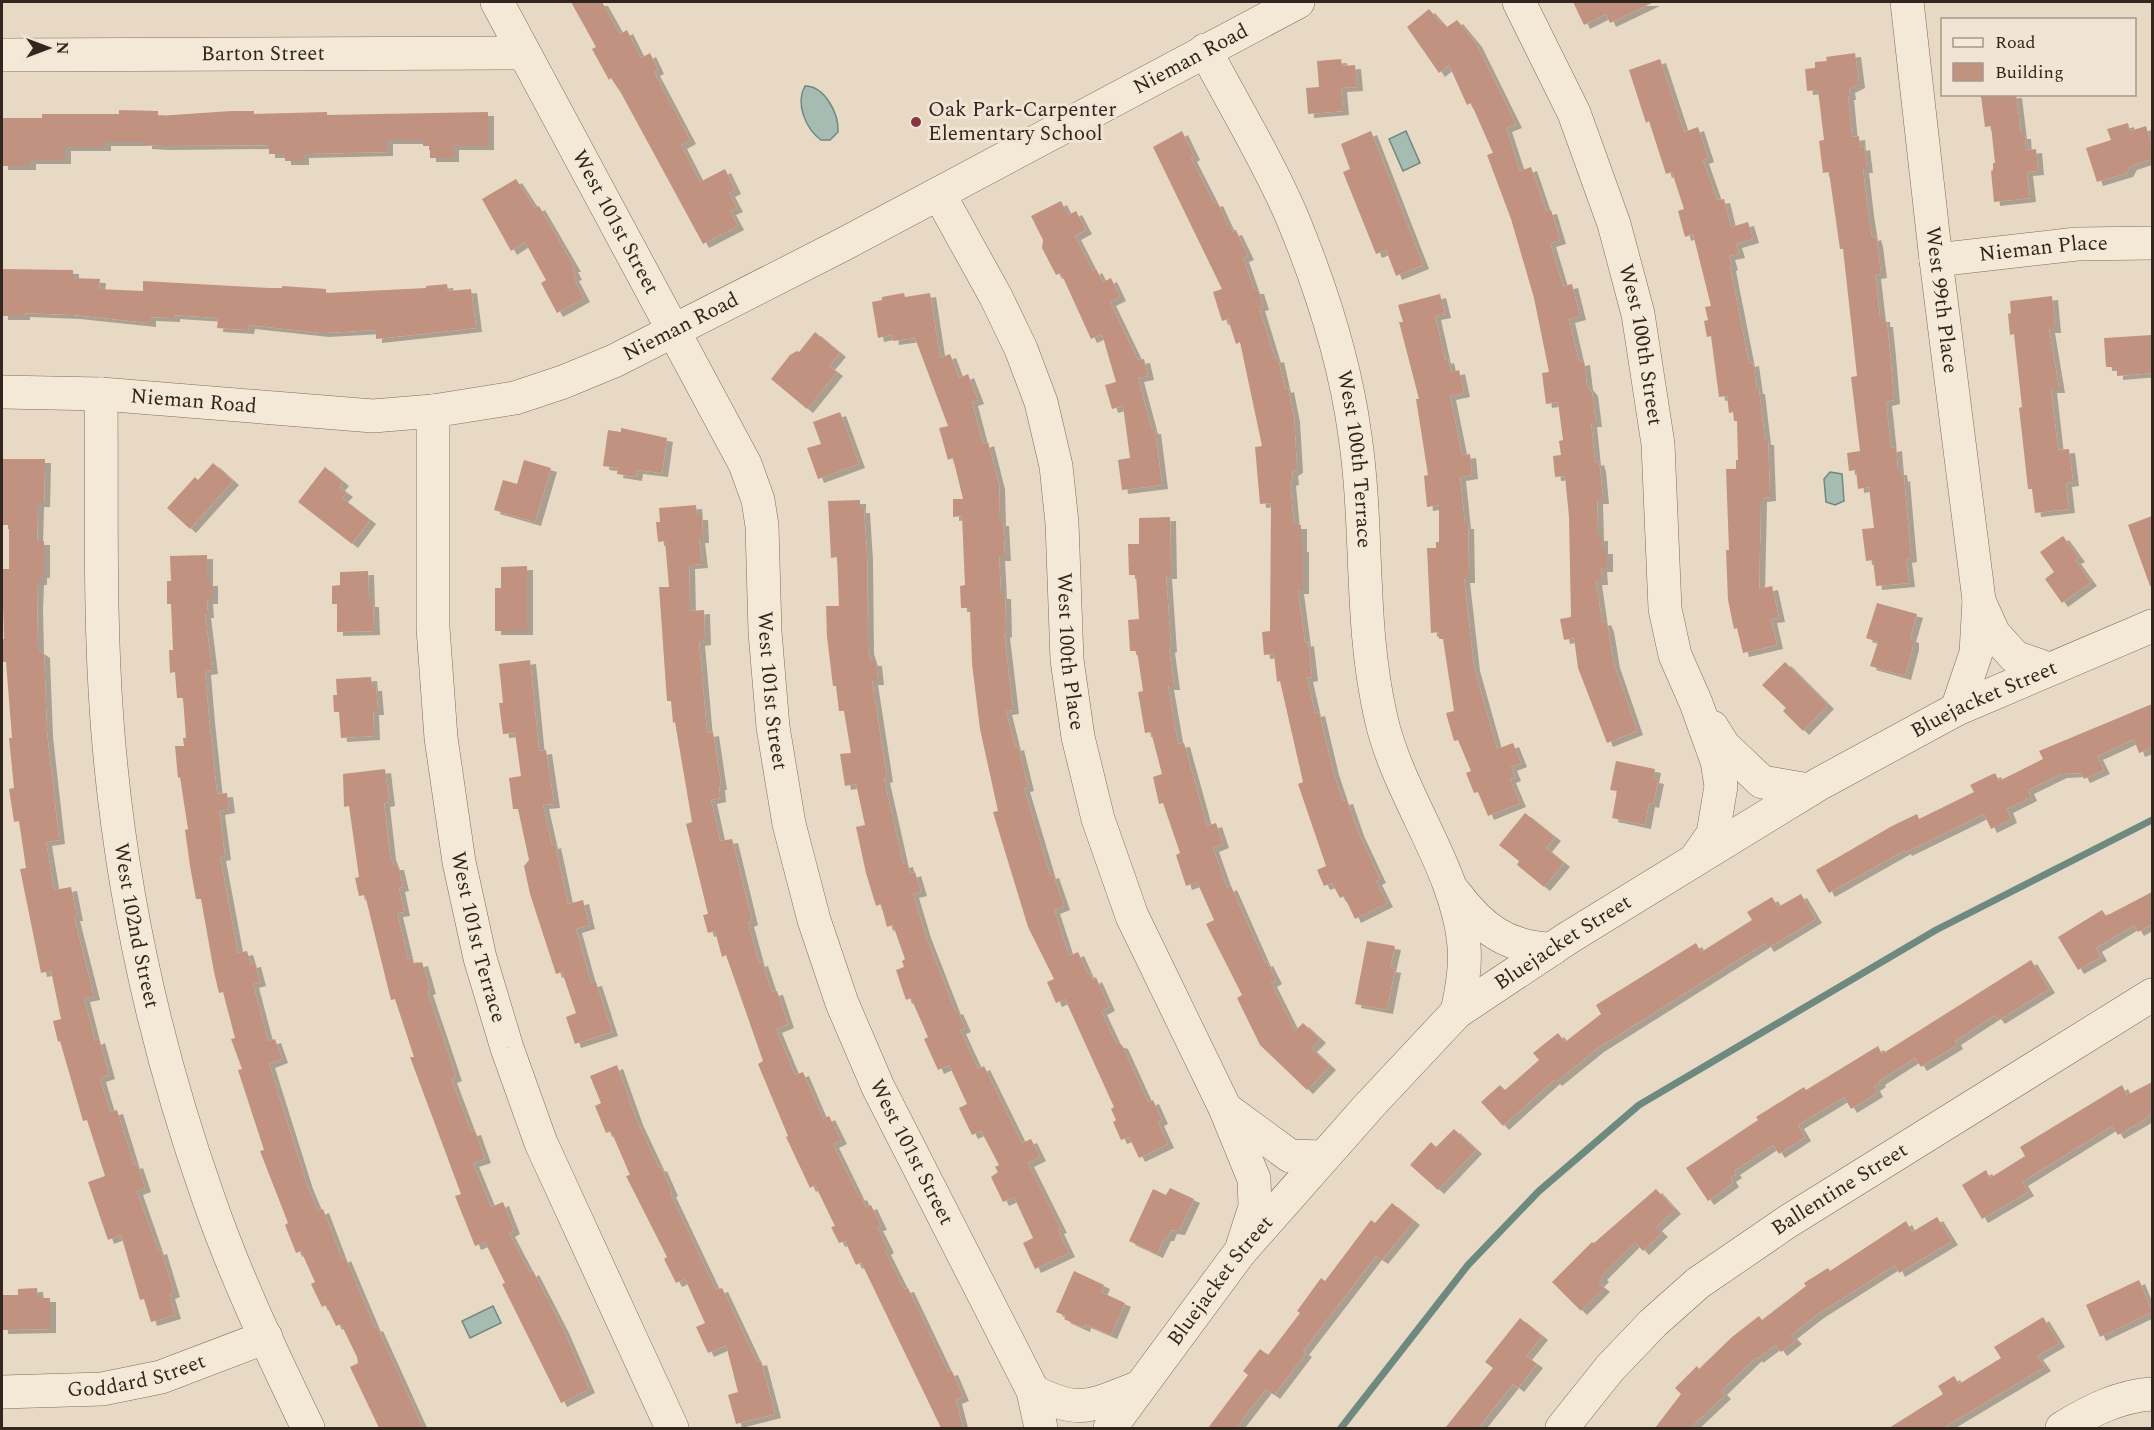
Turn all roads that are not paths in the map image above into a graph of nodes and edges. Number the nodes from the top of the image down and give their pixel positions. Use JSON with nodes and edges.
{"nodes":[{"id":1,"x":497,"y":2,"type":"edge"},
{"id":2,"x":1298,"y":2,"type":"edge"},
{"id":3,"x":1519,"y":2,"type":"edge"},
{"id":4,"x":1907,"y":2,"type":"edge"},
{"id":5,"x":1205,"y":51,"type":"junction"},
{"id":6,"x":523,"y":53,"type":"junction"},
{"id":7,"x":2,"y":55,"type":"edge"},
{"id":8,"x":939,"y":194,"type":"junction"},
{"id":9,"x":2152,"y":243,"type":"edge"},
{"id":10,"x":1936,"y":260,"type":"junction"},
{"id":11,"x":673,"y":330,"type":"junction"},
{"id":12,"x":2,"y":392,"type":"edge"},
{"id":13,"x":101,"y":394,"type":"junction"},
{"id":14,"x":433,"y":411,"type":"junction"},
{"id":15,"x":1979,"y":600,"type":"junction"},
{"id":16,"x":2152,"y":626,"type":"edge"},
{"id":17,"x":2049,"y":669,"type":"junction"},
{"id":18,"x":1696,"y":703,"type":"junction"},
{"id":19,"x":1957,"y":709,"type":"junction"},
{"id":20,"x":1809,"y":790,"type":"junction"},
{"id":21,"x":1697,"y":857,"type":"junction"},
{"id":22,"x":1447,"y":882,"type":"junction"},
{"id":23,"x":1552,"y":949,"type":"junction"},
{"id":24,"x":2152,"y":995,"type":"edge"},
{"id":25,"x":1458,"y":1012,"type":"junction"},
{"id":26,"x":1225,"y":1108,"type":"junction"},
{"id":27,"x":1323,"y":1158,"type":"junction"},
{"id":28,"x":1240,"y":1252,"type":"junction"},
{"id":29,"x":266,"y":1337,"type":"junction"},
{"id":30,"x":1140,"y":1387,"type":"junction"},
{"id":31,"x":1033,"y":1391,"type":"junction"},
{"id":32,"x":2,"y":1392,"type":"edge"},
{"id":33,"x":2152,"y":1394,"type":"edge"},
{"id":34,"x":308,"y":1428,"type":"edge"},
{"id":35,"x":672,"y":1428,"type":"edge"},
{"id":36,"x":1041,"y":1428,"type":"edge"},
{"id":37,"x":1110,"y":1428,"type":"edge"},
{"id":38,"x":1562,"y":1428,"type":"edge"},
{"id":39,"x":2062,"y":1428,"type":"edge"}],
"edges":[{"from":1,"to":6,"type":"street","name":"West 101st Street"},
{"from":2,"to":5,"type":"street","name":"Nieman Road"},
{"from":3,"to":18,"type":"street","name":"West 100th Street"},
{"from":4,"to":10,"type":"street","name":"West 99th Place"},
{"from":5,"to":8,"type":"street","name":"Nieman Road"},
{"from":5,"to":22,"type":"street","name":"West 100th Terrace"},
{"from":6,"to":7,"type":"street","name":"Barton Street"},
{"from":6,"to":11,"type":"street","name":"West 101st Street"},
{"from":8,"to":11,"type":"street","name":"Nieman Road"},
{"from":8,"to":26,"type":"street","name":"West 100th Place"},
{"from":9,"to":10,"type":"street","name":"Nieman Place"},
{"from":10,"to":15,"type":"street","name":"West 99th Place"},
{"from":11,"to":14,"type":"street","name":"Nieman Road"},
{"from":11,"to":31,"type":"street","name":"West 101st Street"},
{"from":12,"to":13,"type":"street","name":"Nieman Road"},
{"from":13,"to":14,"type":"street","name":"Nieman Road"},
{"from":13,"to":29,"type":"street","name":"West 102nd Street"},
{"from":14,"to":35,"type":"street","name":"West 101st Terrace"},
{"from":15,"to":17,"type":"street","name":"West 99th Place"},
{"from":15,"to":19,"type":"street","name":"West 99th Place"},
{"from":16,"to":17,"type":"street","name":"Bluejacket Street"},
{"from":17,"to":19,"type":"street","name":"Bluejacket Street"},
{"from":18,"to":20,"type":"street","name":"West 100th Street"},
{"from":18,"to":21,"type":"street","name":"West 100th Street"},
{"from":19,"to":20,"type":"street","name":"Bluejacket Street"},
{"from":20,"to":21,"type":"street","name":"Bluejacket Street"},
{"from":21,"to":23,"type":"street","name":"Bluejacket Street"},
{"from":22,"to":23,"type":"street","name":"West 100th Terrace"},
{"from":22,"to":25,"type":"street","name":"West 100th Terrace"},
{"from":23,"to":25,"type":"street","name":"Bluejacket Street"},
{"from":24,"to":38,"type":"street","name":"Ballentine Street"},
{"from":25,"to":27,"type":"street","name":"Bluejacket Street"},
{"from":26,"to":27,"type":"street","name":"West 100th Place"},
{"from":26,"to":28,"type":"street","name":"West 100th Place"},
{"from":27,"to":28,"type":"street","name":"Bluejacket Street"},
{"from":28,"to":30,"type":"street","name":"Bluejacket Street"},
{"from":29,"to":32,"type":"street","name":"Goddard Street"},
{"from":29,"to":34,"type":"street","name":"West 102nd Street"},
{"from":30,"to":31,"type":"street"},
{"from":30,"to":37,"type":"street","name":"Bluejacket Street"},
{"from":31,"to":36,"type":"street","name":"West 101st Street"},
{"from":33,"to":39,"type":"street"}]}
